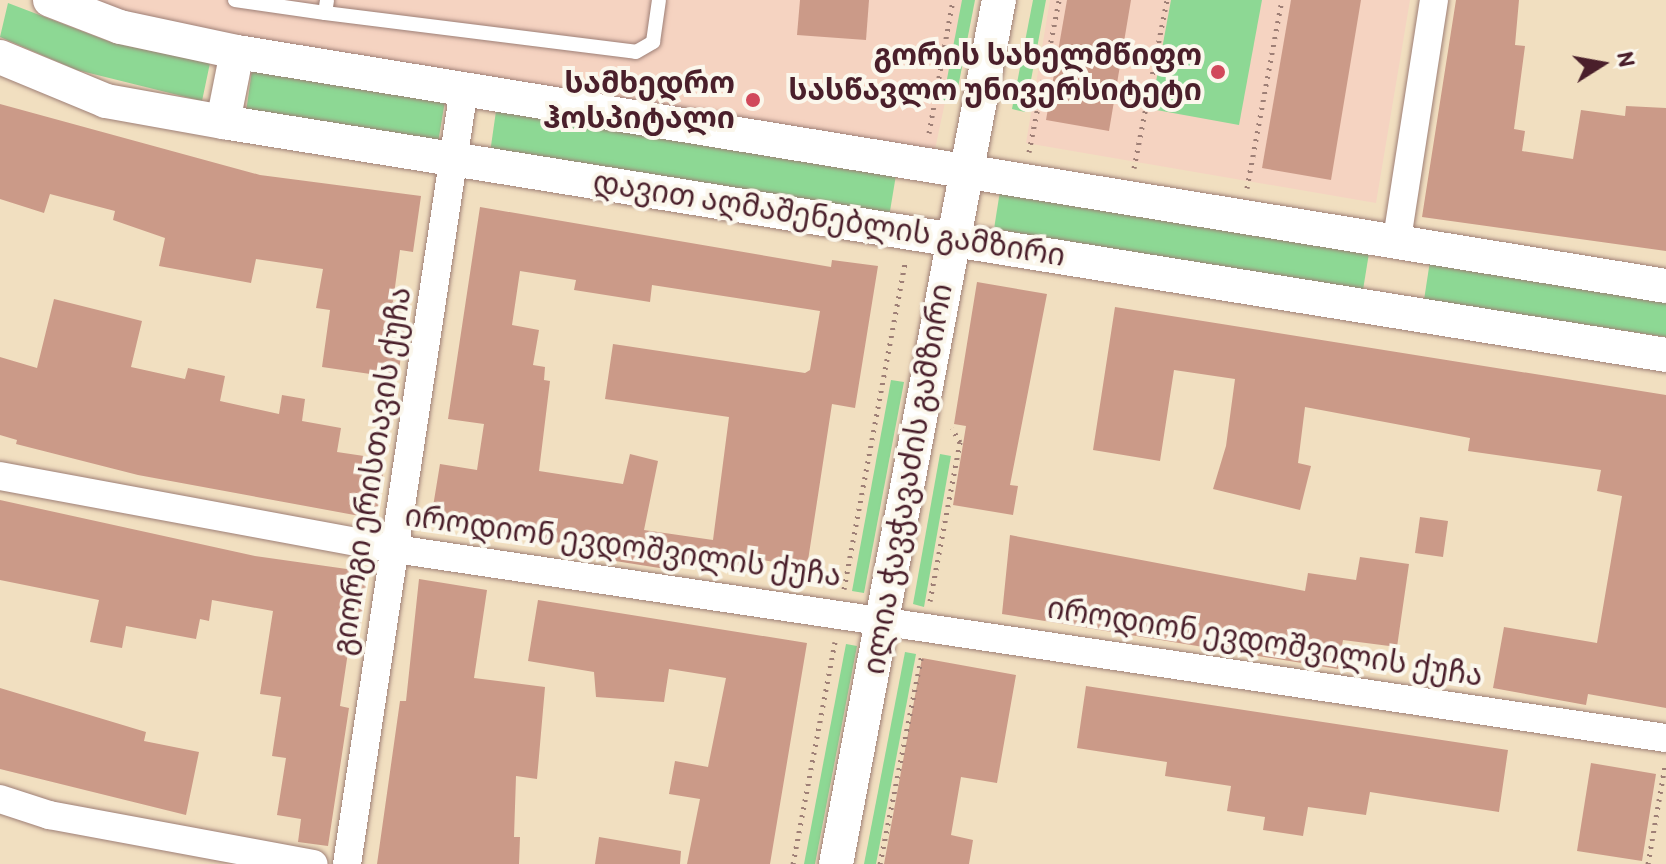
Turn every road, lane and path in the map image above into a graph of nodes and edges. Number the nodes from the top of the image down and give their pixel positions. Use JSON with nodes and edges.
{"nodes":[{"id":1,"x":50,"y":0,"type":"edge"},
{"id":2,"x":235,"y":0,"type":"edge"},
{"id":3,"x":659,"y":0,"type":"edge"},
{"id":4,"x":953,"y":0,"type":"edge"},
{"id":5,"x":999,"y":0,"type":"edge"},
{"id":6,"x":1059,"y":0,"type":"edge"},
{"id":7,"x":1167,"y":0,"type":"edge"},
{"id":8,"x":1282,"y":0,"type":"edge"},
{"id":9,"x":1434,"y":0,"type":"edge"},
{"id":10,"x":326,"y":6,"type":"edge"},
{"id":11,"x":237,"y":52,"type":"junction"},
{"id":12,"x":0,"y":57,"type":"edge"},
{"id":13,"x":464,"y":89,"type":"junction"},
{"id":14,"x":223,"y":122,"type":"junction"},
{"id":15,"x":928,"y":140,"type":"dead end"},
{"id":16,"x":453,"y":161,"type":"junction"},
{"id":17,"x":1027,"y":163,"type":"dead end"},
{"id":18,"x":966,"y":171,"type":"junction"},
{"id":19,"x":1131,"y":179,"type":"dead end"},
{"id":20,"x":1246,"y":198,"type":"dead end"},
{"id":21,"x":953,"y":238,"type":"junction"},
{"id":22,"x":1397,"y":239,"type":"junction"},
{"id":23,"x":907,"y":249,"type":"dead end"},
{"id":24,"x":1666,"y":286,"type":"edge"},
{"id":25,"x":1666,"y":355,"type":"edge"},
{"id":26,"x":0,"y":476,"type":"edge"},
{"id":27,"x":395,"y":549,"type":"junction"},
{"id":28,"x":844,"y":589,"type":"dead end"},
{"id":29,"x":884,"y":618,"type":"junction"},
{"id":30,"x":835,"y":641,"type":"dead end"},
{"id":31,"x":924,"y":643,"type":"dead end"},
{"id":32,"x":1666,"y":738,"type":"edge"},
{"id":33,"x":1666,"y":760,"type":"edge"},
{"id":34,"x":0,"y":799,"type":"edge"},
{"id":35,"x":313,"y":864,"type":"edge"},
{"id":36,"x":347,"y":864,"type":"edge"},
{"id":37,"x":793,"y":864,"type":"edge"},
{"id":38,"x":836,"y":864,"type":"edge"},
{"id":39,"x":880,"y":864,"type":"edge"},
{"id":40,"x":1648,"y":864,"type":"edge"}],
"edges":[{"from":1,"to":11,"type":"street"},
{"from":2,"to":10,"type":"lane"},
{"from":3,"to":10,"type":"lane"},
{"from":4,"to":15,"type":"path"},
{"from":5,"to":18,"type":"street","name":"ილია ჭავჭავაძის გამზირი"},
{"from":6,"to":17,"type":"path"},
{"from":7,"to":19,"type":"path"},
{"from":8,"to":20,"type":"path"},
{"from":9,"to":22,"type":"street"},
{"from":11,"to":13,"type":"street"},
{"from":11,"to":14,"type":"street"},
{"from":12,"to":14,"type":"street","name":"დავით აღმაშენებლის გამზირი"},
{"from":13,"to":16,"type":"street","name":"გიორგი ერისთავის ქუჩა"},
{"from":13,"to":18,"type":"street"},
{"from":14,"to":16,"type":"street","name":"დავით აღმაშენებლის გამზირი"},
{"from":16,"to":21,"type":"street","name":"დავით აღმაშენებლის გამზირი"},
{"from":16,"to":27,"type":"street","name":"გიორგი ერისთავის ქუჩა"},
{"from":18,"to":21,"type":"street","name":"ილია ჭავჭავაძის გამზირი"},
{"from":18,"to":22,"type":"street"},
{"from":21,"to":25,"type":"street","name":"დავით აღმაშენებლის გამზირი"},
{"from":21,"to":29,"type":"street","name":"ილია ჭავჭავაძის გამზირი"},
{"from":22,"to":24,"type":"street"},
{"from":23,"to":28,"type":"path"},
{"from":26,"to":27,"type":"street","name":"იროდიონ ევდოშვილის ქუჩა"},
{"from":27,"to":29,"type":"street","name":"იროდიონ ევდოშვილის ქუჩა"},
{"from":27,"to":36,"type":"street","name":"გიორგი ერისთავის ქუჩა"},
{"from":29,"to":32,"type":"street","name":"იროდიონ ევდოშვილის ქუჩა"},
{"from":29,"to":38,"type":"street","name":"ილია ჭავჭავაძის გამზირი"},
{"from":30,"to":37,"type":"path"},
{"from":31,"to":39,"type":"path"},
{"from":33,"to":40,"type":"path"},
{"from":34,"to":35,"type":"street"}]}
